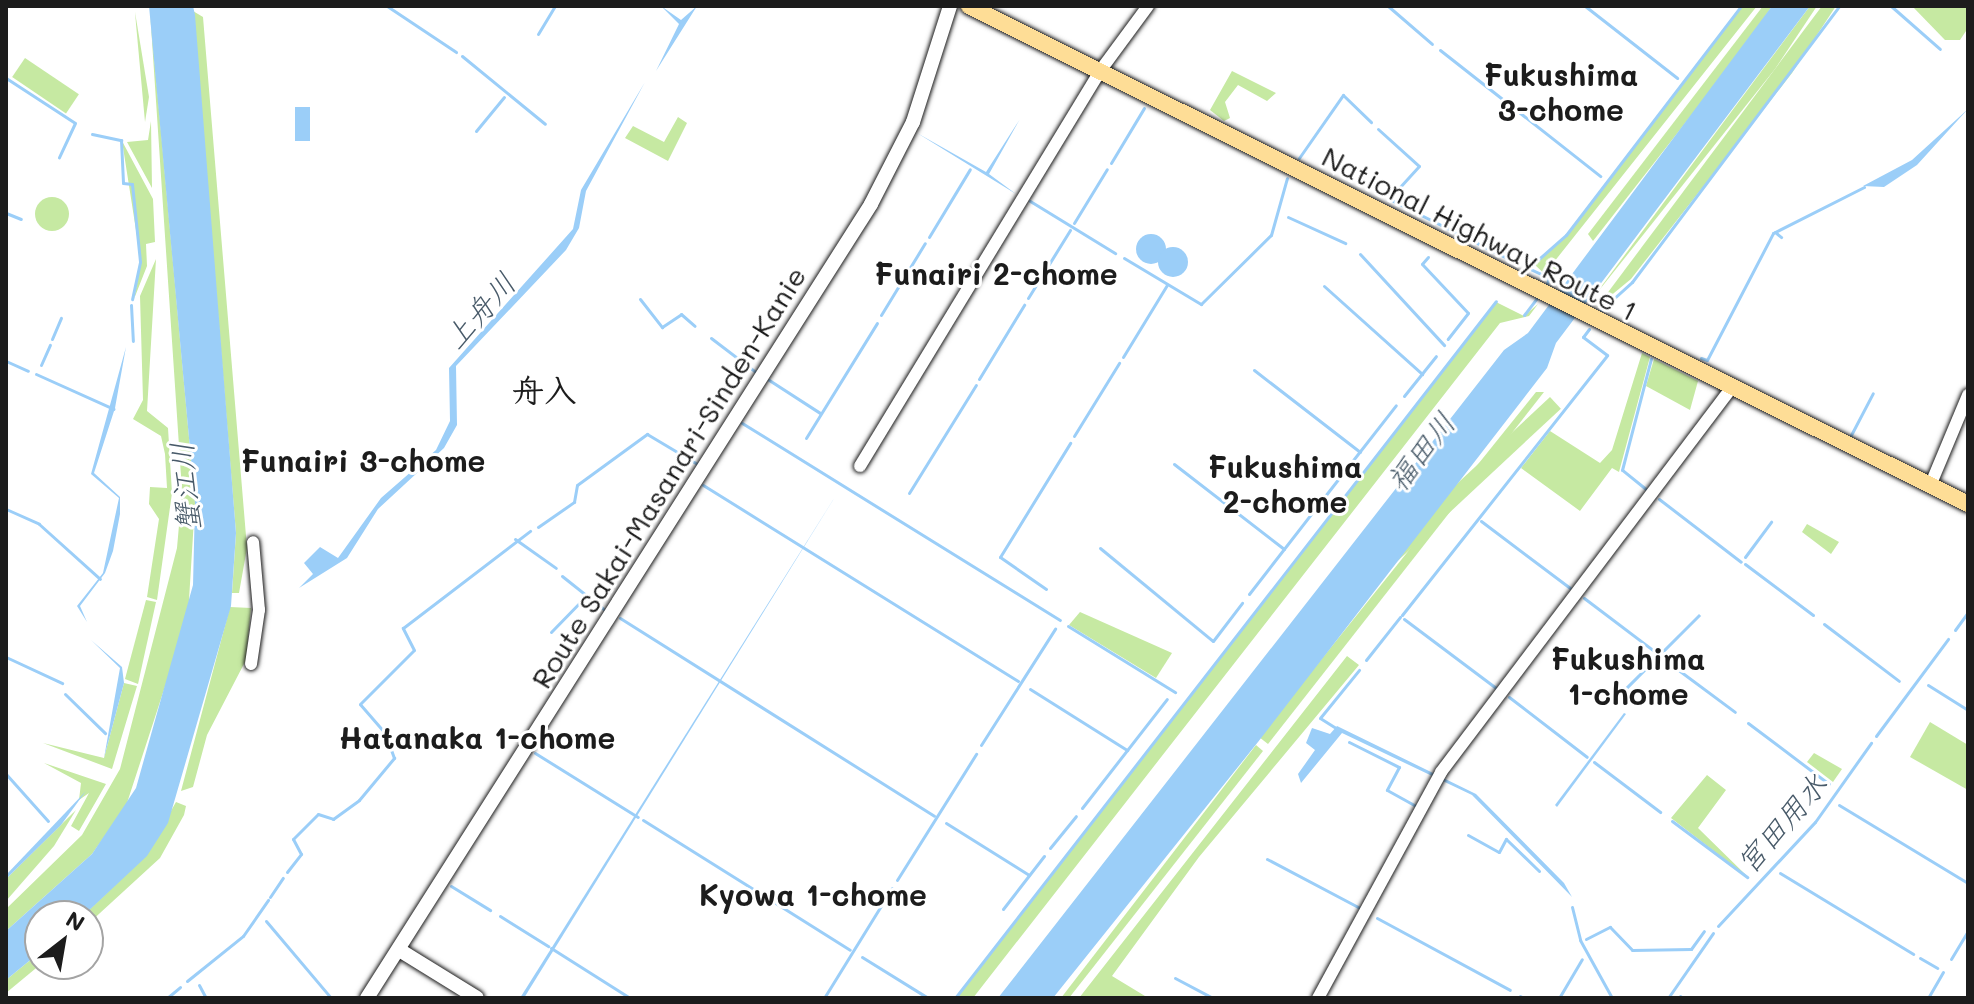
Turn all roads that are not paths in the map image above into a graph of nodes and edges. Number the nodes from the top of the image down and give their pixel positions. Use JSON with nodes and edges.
{"nodes":[{"id":1,"x":950,"y":6,"type":"edge"},
{"id":2,"x":969,"y":6,"type":"edge"},
{"id":3,"x":1148,"y":6,"type":"edge"},
{"id":4,"x":1100,"y":71,"type":"junction"},
{"id":5,"x":1732,"y":387,"type":"junction"},
{"id":6,"x":1968,"y":395,"type":"edge"},
{"id":7,"x":860,"y":466,"type":"dead end"},
{"id":8,"x":1930,"y":486,"type":"junction"},
{"id":9,"x":1968,"y":504,"type":"edge"},
{"id":10,"x":253,"y":542,"type":"dead end"},
{"id":11,"x":251,"y":664,"type":"dead end"},
{"id":12,"x":401,"y":951,"type":"junction"},
{"id":13,"x":367,"y":998,"type":"edge"},
{"id":14,"x":477,"y":998,"type":"edge"},
{"id":15,"x":1318,"y":998,"type":"edge"}],
"edges":[{"from":1,"to":12,"type":"main road","name":"Route Sakai-Masanari-Sinden-Kanie"},
{"from":2,"to":4,"type":"highway","name":"National Highway Route 1"},
{"from":3,"to":4,"type":"street"},
{"from":4,"to":5,"type":"highway","name":"National Highway Route 1"},
{"from":4,"to":7,"type":"street"},
{"from":5,"to":8,"type":"highway","name":"National Highway Route 1"},
{"from":5,"to":15,"type":"street"},
{"from":6,"to":8,"type":"street"},
{"from":8,"to":9,"type":"highway","name":"National Highway Route 1"},
{"from":10,"to":11,"type":"street"},
{"from":12,"to":13,"type":"main road","name":"Route Sakai-Masanari-Sinden-Kanie"},
{"from":12,"to":14,"type":"main road"}]}
